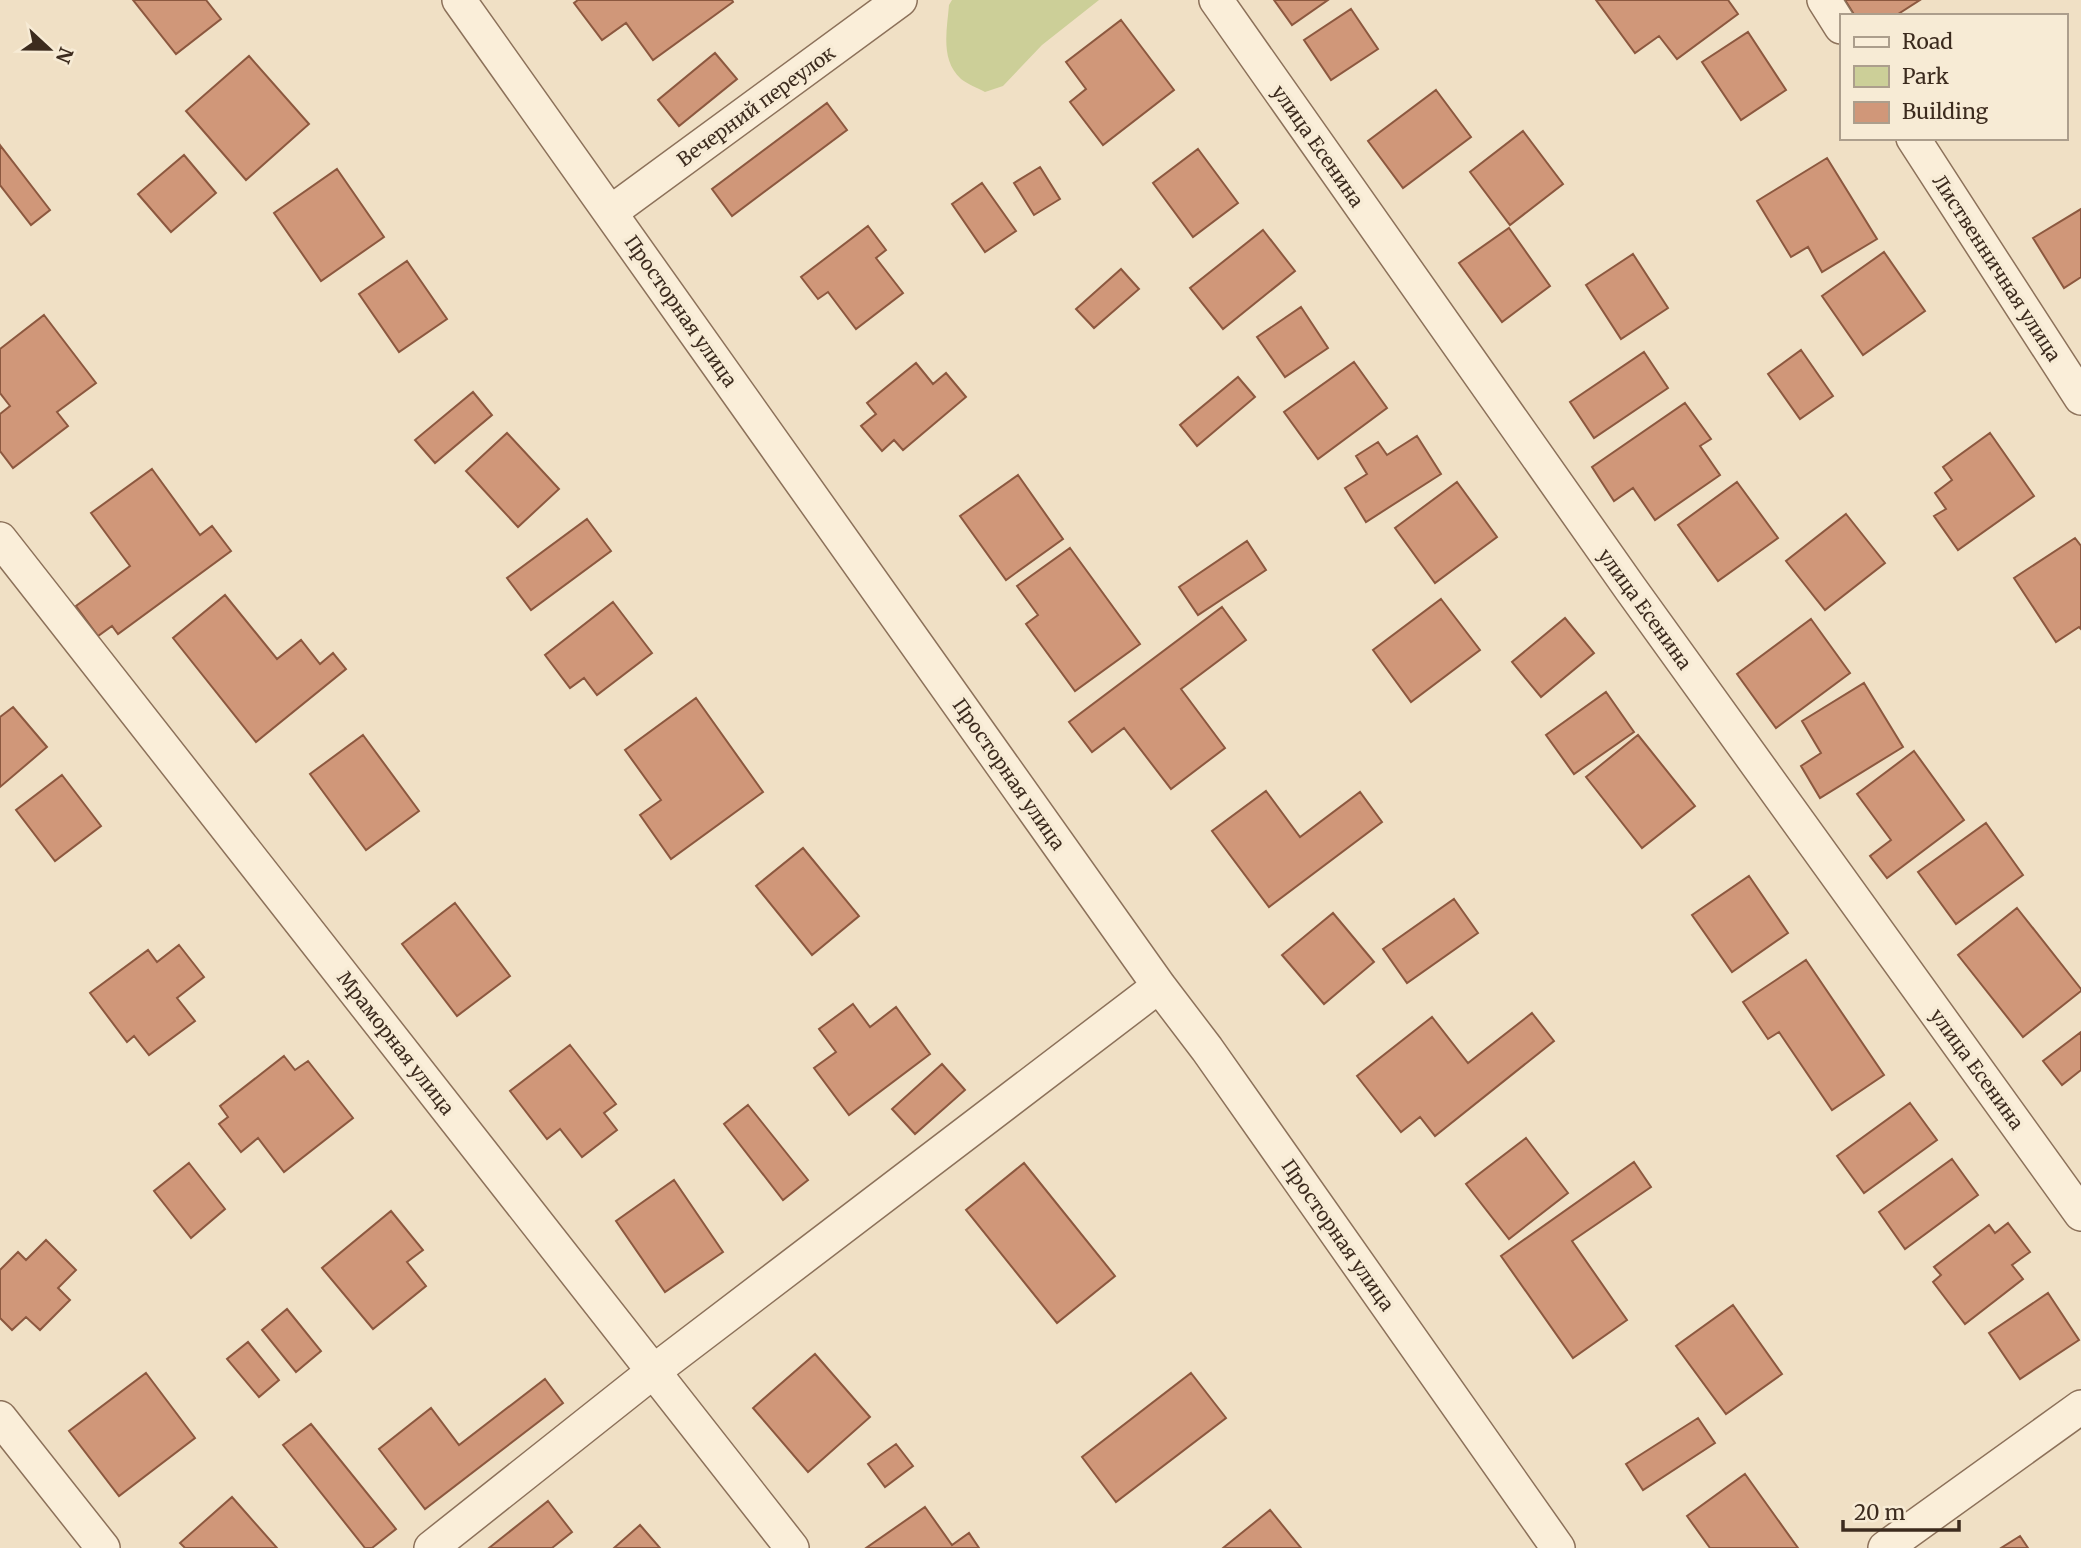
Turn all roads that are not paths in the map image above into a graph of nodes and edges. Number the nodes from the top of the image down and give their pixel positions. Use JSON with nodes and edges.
{"nodes":[{"id":1,"x":459,"y":0,"type":"edge"},
{"id":2,"x":900,"y":0,"type":"edge"},
{"id":3,"x":1216,"y":0,"type":"edge"},
{"id":4,"x":1824,"y":0,"type":"edge"},
{"id":5,"x":1840,"y":25,"type":"edge"},
{"id":6,"x":1914,"y":140,"type":"edge"},
{"id":7,"x":611,"y":212,"type":"junction"},
{"id":8,"x":2081,"y":398,"type":"edge"},
{"id":9,"x":0,"y":540,"type":"edge"},
{"id":10,"x":1159,"y":986,"type":"junction"},
{"id":11,"x":2081,"y":1214,"type":"edge"},
{"id":12,"x":654,"y":1371,"type":"junction"},
{"id":13,"x":2081,"y":1407,"type":"edge"},
{"id":14,"x":0,"y":1418,"type":"edge"},
{"id":15,"x":103,"y":1548,"type":"edge"},
{"id":16,"x":431,"y":1548,"type":"edge"},
{"id":17,"x":792,"y":1548,"type":"edge"},
{"id":18,"x":1558,"y":1548,"type":"edge"},
{"id":19,"x":1885,"y":1548,"type":"edge"}],
"edges":[{"from":1,"to":7,"type":"street","name":"Просторная улица"},
{"from":2,"to":7,"type":"street","name":"Вечерний переулок"},
{"from":3,"to":11,"type":"street","name":"улица Есенина"},
{"from":4,"to":5,"type":"street"},
{"from":6,"to":8,"type":"street","name":"Лиственничная улица"},
{"from":7,"to":10,"type":"street","name":"Просторная улица"},
{"from":9,"to":12,"type":"street","name":"Мраморная улица"},
{"from":10,"to":12,"type":"street"},
{"from":10,"to":18,"type":"street","name":"Просторная улица"},
{"from":12,"to":16,"type":"street"},
{"from":12,"to":17,"type":"street","name":"Мраморная улица"},
{"from":13,"to":19,"type":"street"},
{"from":14,"to":15,"type":"street"}]}
